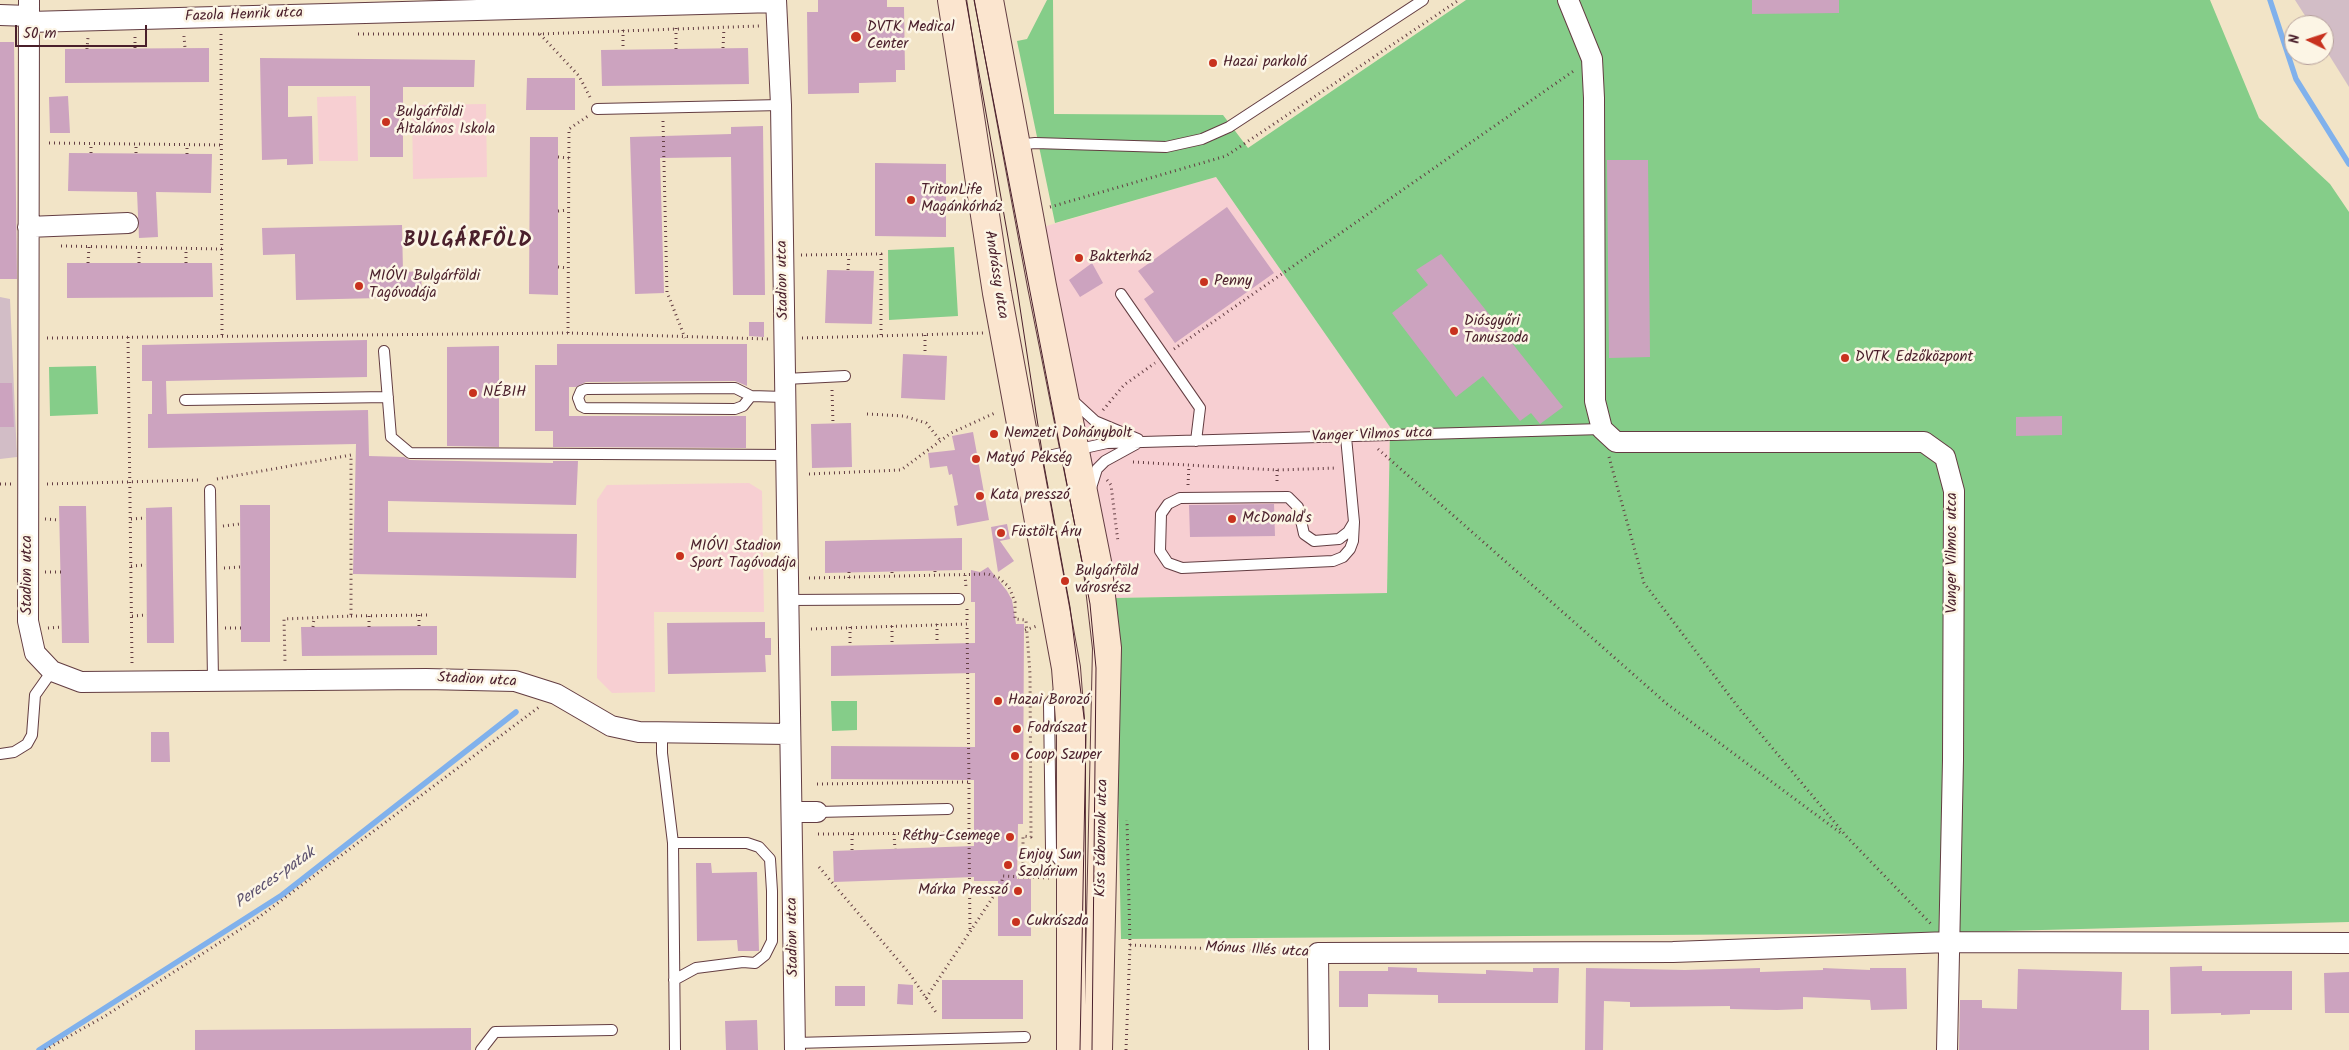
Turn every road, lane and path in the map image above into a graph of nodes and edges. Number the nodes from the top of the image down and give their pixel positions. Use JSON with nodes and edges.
{"nodes":[{"id":1,"x":952,"y":0,"type":"edge"},
{"id":2,"x":989,"y":0,"type":"edge"},
{"id":3,"x":1423,"y":0,"type":"edge"},
{"id":4,"x":1568,"y":0,"type":"edge"},
{"id":5,"x":776,"y":1,"type":"edge"},
{"id":6,"x":459,"y":5,"type":"edge"},
{"id":7,"x":590,"y":7,"type":"joint"},
{"id":8,"x":29,"y":12,"type":"edge"},
{"id":9,"x":0,"y":15,"type":"edge"},
{"id":10,"x":221,"y":17,"type":"junction"},
{"id":11,"x":777,"y":25,"type":"junction"},
{"id":12,"x":676,"y":28,"type":"junction"},
{"id":13,"x":724,"y":28,"type":"junction"},
{"id":14,"x":623,"y":30,"type":"junction"},
{"id":15,"x":88,"y":34,"type":"dead end"},
{"id":16,"x":134,"y":34,"type":"dead end"},
{"id":17,"x":184,"y":34,"type":"dead end"},
{"id":18,"x":185,"y":48,"type":"dead end"},
{"id":19,"x":723,"y":48,"type":"dead end"},
{"id":20,"x":87,"y":49,"type":"dead end"},
{"id":21,"x":135,"y":49,"type":"dead end"},
{"id":22,"x":676,"y":49,"type":"dead end"},
{"id":23,"x":623,"y":50,"type":"dead end"},
{"id":24,"x":1592,"y":59,"type":"junction"},
{"id":25,"x":781,"y":105,"type":"junction"},
{"id":26,"x":663,"y":108,"type":"junction"},
{"id":27,"x":597,"y":110,"type":"junction"},
{"id":28,"x":49,"y":143,"type":"dead end"},
{"id":29,"x":91,"y":143,"type":"junction"},
{"id":30,"x":136,"y":144,"type":"junction"},
{"id":31,"x":187,"y":144,"type":"junction"},
{"id":32,"x":222,"y":145,"type":"junction"},
{"id":33,"x":1016,"y":145,"type":"junction"},
{"id":34,"x":91,"y":153,"type":"dead end"},
{"id":35,"x":136,"y":154,"type":"dead end"},
{"id":36,"x":187,"y":154,"type":"dead end"},
{"id":37,"x":558,"y":157,"type":"dead end"},
{"id":38,"x":569,"y":158,"type":"junction"},
{"id":39,"x":660,"y":166,"type":"dead end"},
{"id":40,"x":665,"y":166,"type":"junction"},
{"id":41,"x":568,"y":210,"type":"junction"},
{"id":42,"x":558,"y":211,"type":"dead end"},
{"id":43,"x":128,"y":223,"type":"dead end"},
{"id":44,"x":28,"y":227,"type":"junction"},
{"id":45,"x":51,"y":246,"type":"dead end"},
{"id":46,"x":89,"y":247,"type":"junction"},
{"id":47,"x":139,"y":248,"type":"junction"},
{"id":48,"x":186,"y":249,"type":"junction"},
{"id":49,"x":222,"y":249,"type":"junction"},
{"id":50,"x":848,"y":255,"type":"junction"},
{"id":51,"x":783,"y":256,"type":"junction"},
{"id":52,"x":88,"y":263,"type":"dead end"},
{"id":53,"x":139,"y":263,"type":"dead end"},
{"id":54,"x":186,"y":263,"type":"dead end"},
{"id":55,"x":558,"y":267,"type":"dead end"},
{"id":56,"x":568,"y":268,"type":"junction"},
{"id":57,"x":848,"y":270,"type":"dead end"},
{"id":58,"x":1121,"y":294,"type":"dead end"},
{"id":59,"x":983,"y":332,"type":"dead end"},
{"id":60,"x":568,"y":333,"type":"junction"},
{"id":61,"x":925,"y":335,"type":"junction"},
{"id":62,"x":222,"y":336,"type":"junction"},
{"id":63,"x":128,"y":337,"type":"junction"},
{"id":64,"x":881,"y":337,"type":"junction"},
{"id":65,"x":42,"y":338,"type":"dead end"},
{"id":66,"x":685,"y":338,"type":"junction"},
{"id":67,"x":785,"y":339,"type":"junction"},
{"id":68,"x":384,"y":351,"type":"dead end"},
{"id":69,"x":925,"y":355,"type":"dead end"},
{"id":70,"x":1164,"y":357,"type":"junction"},
{"id":71,"x":844,"y":376,"type":"dead end"},
{"id":72,"x":831,"y":377,"type":"junction"},
{"id":73,"x":785,"y":388,"type":"junction"},
{"id":74,"x":1063,"y":392,"type":"junction"},
{"id":75,"x":388,"y":396,"type":"junction"},
{"id":76,"x":751,"y":396,"type":"junction"},
{"id":77,"x":185,"y":400,"type":"dead end"},
{"id":78,"x":1000,"y":410,"type":"dead end"},
{"id":79,"x":866,"y":414,"type":"dead end"},
{"id":80,"x":1095,"y":421,"type":"junction"},
{"id":81,"x":833,"y":424,"type":"dead end"},
{"id":82,"x":1602,"y":429,"type":"junction"},
{"id":83,"x":1363,"y":436,"type":"junction"},
{"id":84,"x":1346,"y":437,"type":"junction"},
{"id":85,"x":940,"y":440,"type":"junction"},
{"id":86,"x":1143,"y":441,"type":"junction"},
{"id":87,"x":1196,"y":441,"type":"junction"},
{"id":88,"x":1075,"y":450,"type":"junction"},
{"id":89,"x":786,"y":455,"type":"junction"},
{"id":90,"x":1027,"y":460,"type":"junction"},
{"id":91,"x":1131,"y":462,"type":"dead end"},
{"id":92,"x":1189,"y":465,"type":"junction"},
{"id":93,"x":1348,"y":468,"type":"junction"},
{"id":94,"x":809,"y":474,"type":"dead end"},
{"id":95,"x":202,"y":480,"type":"dead end"},
{"id":96,"x":211,"y":480,"type":"dead end"},
{"id":97,"x":1112,"y":480,"type":"dead end"},
{"id":98,"x":130,"y":482,"type":"junction"},
{"id":99,"x":42,"y":484,"type":"dead end"},
{"id":100,"x":1111,"y":486,"type":"dead end"},
{"id":101,"x":210,"y":490,"type":"dead end"},
{"id":102,"x":1188,"y":498,"type":"junction"},
{"id":103,"x":1086,"y":504,"type":"junction"},
{"id":104,"x":42,"y":518,"type":"dead end"},
{"id":105,"x":146,"y":518,"type":"dead end"},
{"id":106,"x":130,"y":519,"type":"junction"},
{"id":107,"x":60,"y":520,"type":"dead end"},
{"id":108,"x":1354,"y":522,"type":"junction"},
{"id":109,"x":240,"y":524,"type":"dead end"},
{"id":110,"x":223,"y":526,"type":"dead end"},
{"id":111,"x":146,"y":565,"type":"dead end"},
{"id":112,"x":131,"y":566,"type":"junction"},
{"id":113,"x":241,"y":567,"type":"dead end"},
{"id":114,"x":224,"y":568,"type":"dead end"},
{"id":115,"x":42,"y":571,"type":"dead end"},
{"id":116,"x":935,"y":571,"type":"dead end"},
{"id":117,"x":61,"y":572,"type":"dead end"},
{"id":118,"x":849,"y":572,"type":"dead end"},
{"id":119,"x":892,"y":572,"type":"dead end"},
{"id":120,"x":965,"y":575,"type":"junction"},
{"id":121,"x":935,"y":576,"type":"junction"},
{"id":122,"x":892,"y":577,"type":"junction"},
{"id":123,"x":809,"y":578,"type":"dead end"},
{"id":124,"x":849,"y":578,"type":"junction"},
{"id":125,"x":964,"y":599,"type":"junction"},
{"id":126,"x":788,"y":600,"type":"junction"},
{"id":127,"x":147,"y":615,"type":"dead end"},
{"id":128,"x":420,"y":615,"type":"junction"},
{"id":129,"x":428,"y":615,"type":"dead end"},
{"id":130,"x":132,"y":616,"type":"junction"},
{"id":131,"x":351,"y":616,"type":"junction"},
{"id":132,"x":369,"y":616,"type":"junction"},
{"id":133,"x":314,"y":618,"type":"junction"},
{"id":134,"x":937,"y":624,"type":"junction"},
{"id":135,"x":967,"y":624,"type":"junction"},
{"id":136,"x":1041,"y":624,"type":"dead end"},
{"id":137,"x":419,"y":626,"type":"dead end"},
{"id":138,"x":892,"y":626,"type":"junction"},
{"id":139,"x":62,"y":627,"type":"dead end"},
{"id":140,"x":313,"y":627,"type":"dead end"},
{"id":141,"x":369,"y":627,"type":"dead end"},
{"id":142,"x":850,"y":627,"type":"junction"},
{"id":143,"x":42,"y":628,"type":"dead end"},
{"id":144,"x":224,"y":628,"type":"dead end"},
{"id":145,"x":241,"y":628,"type":"dead end"},
{"id":146,"x":811,"y":628,"type":"dead end"},
{"id":147,"x":1026,"y":630,"type":"junction"},
{"id":148,"x":937,"y":644,"type":"dead end"},
{"id":149,"x":850,"y":645,"type":"dead end"},
{"id":150,"x":892,"y":645,"type":"dead end"},
{"id":151,"x":285,"y":663,"type":"dead end"},
{"id":152,"x":52,"y":671,"type":"junction"},
{"id":153,"x":213,"y":680,"type":"junction"},
{"id":154,"x":132,"y":682,"type":"junction"},
{"id":155,"x":556,"y":694,"type":"junction"},
{"id":156,"x":662,"y":732,"type":"junction"},
{"id":157,"x":790,"y":734,"type":"junction"},
{"id":158,"x":0,"y":754,"type":"edge"},
{"id":159,"x":969,"y":782,"type":"junction"},
{"id":160,"x":817,"y":784,"type":"dead end"},
{"id":161,"x":948,"y":809,"type":"dead end"},
{"id":162,"x":792,"y":812,"type":"junction"},
{"id":163,"x":817,"y":812,"type":"joint"},
{"id":164,"x":934,"y":833,"type":"junction"},
{"id":165,"x":969,"y":833,"type":"junction"},
{"id":166,"x":818,"y":834,"type":"dead end"},
{"id":167,"x":852,"y":834,"type":"junction"},
{"id":168,"x":894,"y":834,"type":"junction"},
{"id":169,"x":1847,"y":837,"type":"junction"},
{"id":170,"x":673,"y":843,"type":"junction"},
{"id":171,"x":934,"y":847,"type":"dead end"},
{"id":172,"x":895,"y":849,"type":"dead end"},
{"id":173,"x":852,"y":850,"type":"dead end"},
{"id":174,"x":819,"y":867,"type":"dead end"},
{"id":175,"x":1023,"y":876,"type":"junction"},
{"id":176,"x":1060,"y":877,"type":"junction"},
{"id":177,"x":970,"y":932,"type":"junction"},
{"id":178,"x":1948,"y":942,"type":"junction"},
{"id":179,"x":2349,"y":942,"type":"edge"},
{"id":180,"x":1318,"y":954,"type":"junction"},
{"id":181,"x":674,"y":980,"type":"junction"},
{"id":182,"x":926,"y":998,"type":"junction"},
{"id":183,"x":937,"y":1014,"type":"dead end"},
{"id":184,"x":612,"y":1030,"type":"dead end"},
{"id":185,"x":1025,"y":1037,"type":"dead end"},
{"id":186,"x":795,"y":1047,"type":"edge"},
{"id":187,"x":45,"y":1050,"type":"edge"},
{"id":188,"x":481,"y":1050,"type":"edge"},
{"id":189,"x":675,"y":1050,"type":"edge"},
{"id":190,"x":1071,"y":1050,"type":"edge"},
{"id":191,"x":1098,"y":1050,"type":"edge"},
{"id":192,"x":1126,"y":1050,"type":"edge"},
{"id":193,"x":1319,"y":1050,"type":"edge"},
{"id":194,"x":1947,"y":1050,"type":"edge"}],
"edges":[{"from":1,"to":90,"type":"main road","name":"Andrássy utca"},
{"from":2,"to":33,"type":"main road"},
{"from":3,"to":33,"type":"lane"},
{"from":4,"to":24,"type":"street"},
{"from":5,"to":7,"type":"street","name":"Stadion utca"},
{"from":5,"to":11,"type":"street","name":"Stadion utca"},
{"from":6,"to":7,"type":"street","name":"Fazola Henrik utca"},
{"from":6,"to":10,"type":"street","name":"Fazola Henrik utca"},
{"from":8,"to":9,"type":"street","name":"Fazola Henrik utca"},
{"from":8,"to":10,"type":"street","name":"Fazola Henrik utca"},
{"from":8,"to":44,"type":"street"},
{"from":10,"to":32,"type":"path"},
{"from":11,"to":13,"type":"path"},
{"from":11,"to":25,"type":"street","name":"Stadion utca"},
{"from":12,"to":13,"type":"path"},
{"from":12,"to":14,"type":"path"},
{"from":12,"to":22,"type":"path"},
{"from":13,"to":19,"type":"path"},
{"from":14,"to":23,"type":"path"},
{"from":14,"to":27,"type":"path"},
{"from":15,"to":20,"type":"path"},
{"from":16,"to":21,"type":"path"},
{"from":17,"to":18,"type":"path"},
{"from":24,"to":70,"type":"path"},
{"from":24,"to":82,"type":"street"},
{"from":25,"to":26,"type":"lane"},
{"from":25,"to":51,"type":"street","name":"Stadion utca"},
{"from":26,"to":27,"type":"lane"},
{"from":26,"to":40,"type":"path"},
{"from":27,"to":38,"type":"path"},
{"from":28,"to":29,"type":"path"},
{"from":29,"to":30,"type":"path"},
{"from":29,"to":34,"type":"path"},
{"from":30,"to":31,"type":"path"},
{"from":30,"to":35,"type":"path"},
{"from":31,"to":32,"type":"path"},
{"from":31,"to":36,"type":"path"},
{"from":32,"to":49,"type":"path"},
{"from":33,"to":74,"type":"main road"},
{"from":37,"to":38,"type":"path"},
{"from":38,"to":41,"type":"path"},
{"from":39,"to":40,"type":"path"},
{"from":40,"to":66,"type":"path"},
{"from":41,"to":42,"type":"path"},
{"from":41,"to":56,"type":"path"},
{"from":43,"to":44,"type":"street"},
{"from":44,"to":152,"type":"street","name":"Stadion utca"},
{"from":45,"to":46,"type":"path"},
{"from":46,"to":47,"type":"path"},
{"from":46,"to":52,"type":"path"},
{"from":47,"to":48,"type":"path"},
{"from":47,"to":53,"type":"path"},
{"from":48,"to":49,"type":"path"},
{"from":48,"to":54,"type":"path"},
{"from":49,"to":62,"type":"path"},
{"from":50,"to":51,"type":"path"},
{"from":50,"to":57,"type":"path"},
{"from":50,"to":64,"type":"path"},
{"from":51,"to":67,"type":"street","name":"Stadion utca"},
{"from":55,"to":56,"type":"path"},
{"from":56,"to":60,"type":"path"},
{"from":58,"to":70,"type":"lane"},
{"from":59,"to":61,"type":"path"},
{"from":60,"to":62,"type":"path"},
{"from":60,"to":66,"type":"path"},
{"from":61,"to":64,"type":"path"},
{"from":61,"to":69,"type":"path"},
{"from":62,"to":63,"type":"path"},
{"from":63,"to":65,"type":"path"},
{"from":63,"to":98,"type":"path"},
{"from":64,"to":67,"type":"path"},
{"from":66,"to":67,"type":"path"},
{"from":67,"to":73,"type":"street","name":"Stadion utca"},
{"from":68,"to":75,"type":"lane"},
{"from":70,"to":80,"type":"path"},
{"from":70,"to":87,"type":"lane"},
{"from":71,"to":72,"type":"lane"},
{"from":72,"to":73,"type":"lane"},
{"from":72,"to":81,"type":"path"},
{"from":73,"to":76,"type":"lane"},
{"from":73,"to":89,"type":"street","name":"Stadion utca"},
{"from":74,"to":80,"type":"lane"},
{"from":74,"to":88,"type":"main road"},
{"from":75,"to":77,"type":"lane"},
{"from":75,"to":89,"type":"lane"},
{"from":76,"to":76,"type":"lane"},
{"from":78,"to":85,"type":"path"},
{"from":79,"to":85,"type":"path"},
{"from":80,"to":86,"type":"lane"},
{"from":82,"to":83,"type":"lane","name":"Vanger Vilmos utca"},
{"from":82,"to":169,"type":"path"},
{"from":82,"to":178,"type":"street","name":"Vanger Vilmos utca"},
{"from":83,"to":84,"type":"lane","name":"Vanger Vilmos utca"},
{"from":83,"to":169,"type":"path"},
{"from":84,"to":87,"type":"lane","name":"Vanger Vilmos utca"},
{"from":84,"to":93,"type":"lane"},
{"from":85,"to":94,"type":"path"},
{"from":86,"to":87,"type":"lane","name":"Vanger Vilmos utca"},
{"from":86,"to":88,"type":"lane","name":"Vanger Vilmos utca"},
{"from":86,"to":103,"type":"lane"},
{"from":88,"to":90,"type":"lane","name":"Vanger Vilmos utca"},
{"from":88,"to":103,"type":"main road","name":"Kiss tábornok utca"},
{"from":89,"to":126,"type":"street","name":"Stadion utca"},
{"from":90,"to":176,"type":"main road","name":"Kiss tábornok utca"},
{"from":91,"to":92,"type":"path"},
{"from":92,"to":93,"type":"path"},
{"from":92,"to":102,"type":"path"},
{"from":93,"to":108,"type":"lane"},
{"from":95,"to":98,"type":"path"},
{"from":96,"to":131,"type":"path"},
{"from":97,"to":100,"type":"path"},
{"from":98,"to":99,"type":"path"},
{"from":98,"to":106,"type":"path"},
{"from":101,"to":153,"type":"lane"},
{"from":102,"to":108,"type":"lane"},
{"from":102,"to":108,"type":"lane"},
{"from":103,"to":191,"type":"main road","name":"Kiss tábornok utca"},
{"from":104,"to":107,"type":"path"},
{"from":105,"to":106,"type":"path"},
{"from":106,"to":112,"type":"path"},
{"from":109,"to":110,"type":"path"},
{"from":111,"to":112,"type":"path"},
{"from":112,"to":130,"type":"path"},
{"from":113,"to":114,"type":"path"},
{"from":115,"to":117,"type":"path"},
{"from":116,"to":121,"type":"path"},
{"from":118,"to":124,"type":"path"},
{"from":119,"to":122,"type":"path"},
{"from":120,"to":121,"type":"path"},
{"from":120,"to":125,"type":"path"},
{"from":120,"to":147,"type":"path"},
{"from":121,"to":122,"type":"path"},
{"from":122,"to":124,"type":"path"},
{"from":123,"to":124,"type":"path"},
{"from":125,"to":126,"type":"lane"},
{"from":125,"to":135,"type":"path"},
{"from":126,"to":157,"type":"street","name":"Stadion utca"},
{"from":127,"to":130,"type":"path"},
{"from":128,"to":129,"type":"path"},
{"from":128,"to":132,"type":"path"},
{"from":128,"to":137,"type":"path"},
{"from":130,"to":154,"type":"path"},
{"from":131,"to":132,"type":"path"},
{"from":131,"to":133,"type":"path"},
{"from":132,"to":141,"type":"path"},
{"from":133,"to":140,"type":"path"},
{"from":133,"to":151,"type":"path"},
{"from":134,"to":135,"type":"path"},
{"from":134,"to":138,"type":"path"},
{"from":134,"to":148,"type":"path"},
{"from":135,"to":159,"type":"path"},
{"from":136,"to":147,"type":"path"},
{"from":138,"to":142,"type":"path"},
{"from":138,"to":150,"type":"path"},
{"from":139,"to":143,"type":"path"},
{"from":142,"to":146,"type":"path"},
{"from":142,"to":149,"type":"path"},
{"from":144,"to":145,"type":"path"},
{"from":147,"to":175,"type":"path"},
{"from":152,"to":154,"type":"street","name":"Stadion utca"},
{"from":152,"to":158,"type":"lane"},
{"from":153,"to":154,"type":"street","name":"Stadion utca"},
{"from":153,"to":155,"type":"street","name":"Stadion utca"},
{"from":155,"to":156,"type":"street","name":"Stadion utca"},
{"from":155,"to":187,"type":"path"},
{"from":156,"to":157,"type":"street","name":"Stadion utca"},
{"from":156,"to":170,"type":"lane"},
{"from":157,"to":162,"type":"street","name":"Stadion utca"},
{"from":159,"to":160,"type":"path"},
{"from":159,"to":165,"type":"path"},
{"from":161,"to":163,"type":"lane"},
{"from":162,"to":163,"type":"street"},
{"from":162,"to":186,"type":"street","name":"Stadion utca"},
{"from":164,"to":165,"type":"path"},
{"from":164,"to":168,"type":"path"},
{"from":164,"to":171,"type":"path"},
{"from":165,"to":177,"type":"path"},
{"from":166,"to":167,"type":"path"},
{"from":167,"to":168,"type":"path"},
{"from":167,"to":173,"type":"path"},
{"from":168,"to":172,"type":"path"},
{"from":169,"to":178,"type":"path"},
{"from":170,"to":181,"type":"lane"},
{"from":170,"to":181,"type":"lane"},
{"from":174,"to":182,"type":"path"},
{"from":175,"to":176,"type":"path"},
{"from":175,"to":177,"type":"path"},
{"from":176,"to":190,"type":"main road","name":"Kiss tábornok utca"},
{"from":177,"to":182,"type":"path"},
{"from":178,"to":179,"type":"street"},
{"from":178,"to":180,"type":"street"},
{"from":178,"to":194,"type":"street"},
{"from":180,"to":192,"type":"path","name":"Mónus Illés utca"},
{"from":180,"to":193,"type":"street","name":"Mónus Illés utca"},
{"from":181,"to":189,"type":"lane"},
{"from":182,"to":183,"type":"path"},
{"from":184,"to":188,"type":"lane"},
{"from":185,"to":186,"type":"lane"}]}
